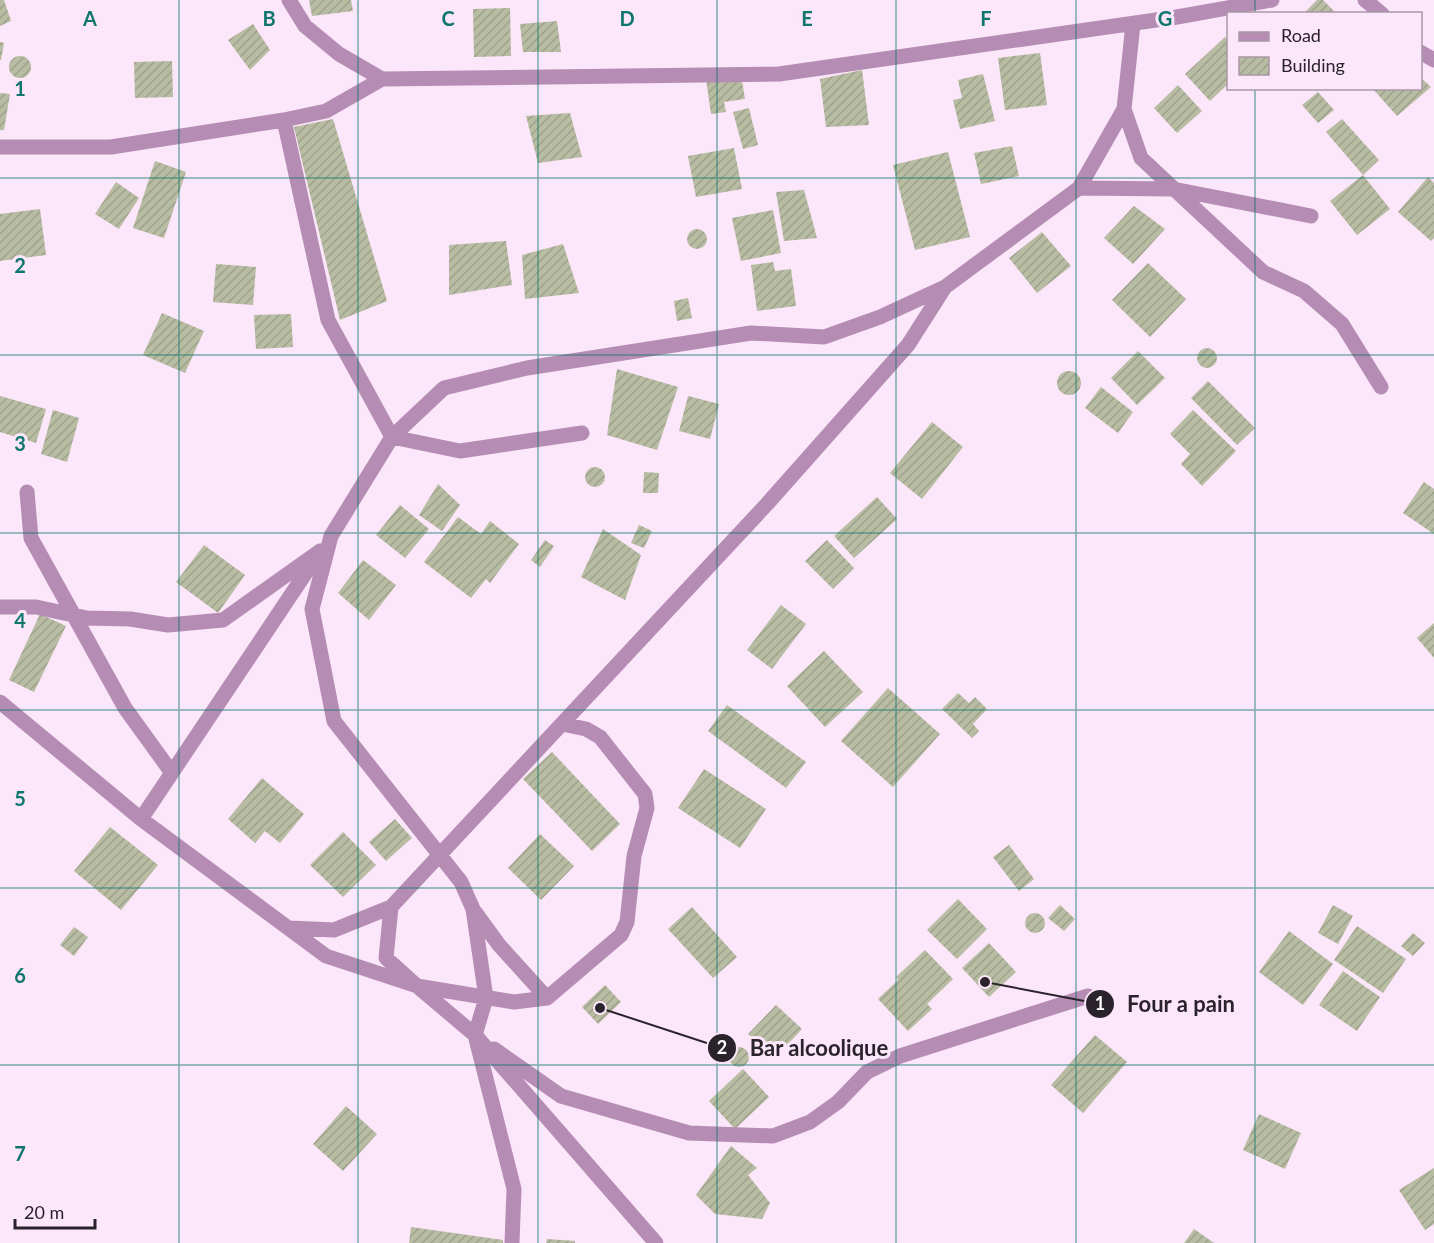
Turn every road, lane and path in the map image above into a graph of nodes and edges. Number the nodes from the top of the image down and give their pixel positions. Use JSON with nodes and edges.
{"nodes":[{"id":1,"x":289,"y":0,"type":"edge"},
{"id":2,"x":1272,"y":0,"type":"edge"},
{"id":3,"x":1365,"y":0,"type":"edge"},
{"id":4,"x":1380,"y":12,"type":"edge"},
{"id":5,"x":1133,"y":24,"type":"junction"},
{"id":6,"x":382,"y":79,"type":"junction"},
{"id":7,"x":1124,"y":109,"type":"junction"},
{"id":8,"x":284,"y":120,"type":"junction"},
{"id":9,"x":0,"y":147,"type":"edge"},
{"id":10,"x":1079,"y":188,"type":"junction"},
{"id":11,"x":1173,"y":189,"type":"junction"},
{"id":12,"x":1311,"y":216,"type":"dead end"},
{"id":13,"x":945,"y":287,"type":"junction"},
{"id":14,"x":1381,"y":387,"type":"dead end"},
{"id":15,"x":582,"y":433,"type":"dead end"},
{"id":16,"x":392,"y":437,"type":"junction"},
{"id":17,"x":27,"y":492,"type":"dead end"},
{"id":18,"x":331,"y":536,"type":"junction"},
{"id":19,"x":320,"y":551,"type":"junction"},
{"id":20,"x":0,"y":607,"type":"edge"},
{"id":21,"x":72,"y":614,"type":"junction"},
{"id":22,"x":0,"y":702,"type":"edge"},
{"id":23,"x":562,"y":724,"type":"junction"},
{"id":24,"x":172,"y":773,"type":"junction"},
{"id":25,"x":141,"y":819,"type":"junction"},
{"id":26,"x":440,"y":855,"type":"junction"},
{"id":27,"x":391,"y":908,"type":"junction"},
{"id":28,"x":473,"y":909,"type":"junction"},
{"id":29,"x":289,"y":928,"type":"junction"},
{"id":30,"x":417,"y":986,"type":"junction"},
{"id":31,"x":1088,"y":996,"type":"dead end"},
{"id":32,"x":486,"y":998,"type":"junction"},
{"id":33,"x":547,"y":998,"type":"junction"},
{"id":34,"x":475,"y":1035,"type":"junction"},
{"id":35,"x":512,"y":1243,"type":"edge"},
{"id":36,"x":656,"y":1243,"type":"edge"}],
"edges":[{"from":1,"to":6,"type":"street"},
{"from":2,"to":5,"type":"street"},
{"from":3,"to":4,"type":"street"},
{"from":5,"to":6,"type":"street"},
{"from":5,"to":7,"type":"street"},
{"from":6,"to":8,"type":"street"},
{"from":7,"to":10,"type":"street"},
{"from":7,"to":11,"type":"street"},
{"from":8,"to":9,"type":"street"},
{"from":8,"to":16,"type":"street"},
{"from":10,"to":11,"type":"street"},
{"from":10,"to":13,"type":"street"},
{"from":11,"to":12,"type":"street"},
{"from":11,"to":14,"type":"street"},
{"from":13,"to":16,"type":"street"},
{"from":13,"to":23,"type":"street"},
{"from":15,"to":16,"type":"street"},
{"from":16,"to":18,"type":"street"},
{"from":17,"to":21,"type":"street"},
{"from":18,"to":19,"type":"street"},
{"from":18,"to":26,"type":"street"},
{"from":19,"to":21,"type":"street"},
{"from":19,"to":24,"type":"street"},
{"from":20,"to":21,"type":"street"},
{"from":21,"to":24,"type":"street"},
{"from":22,"to":25,"type":"street"},
{"from":23,"to":26,"type":"street"},
{"from":23,"to":33,"type":"street"},
{"from":24,"to":25,"type":"street"},
{"from":25,"to":29,"type":"street"},
{"from":26,"to":27,"type":"street"},
{"from":26,"to":28,"type":"street"},
{"from":27,"to":29,"type":"street"},
{"from":27,"to":30,"type":"street"},
{"from":28,"to":32,"type":"street"},
{"from":28,"to":33,"type":"street"},
{"from":29,"to":30,"type":"street"},
{"from":30,"to":32,"type":"street"},
{"from":30,"to":34,"type":"street"},
{"from":31,"to":34,"type":"street"},
{"from":32,"to":33,"type":"street"},
{"from":32,"to":34,"type":"street"},
{"from":34,"to":35,"type":"street"},
{"from":34,"to":36,"type":"street"}]}
